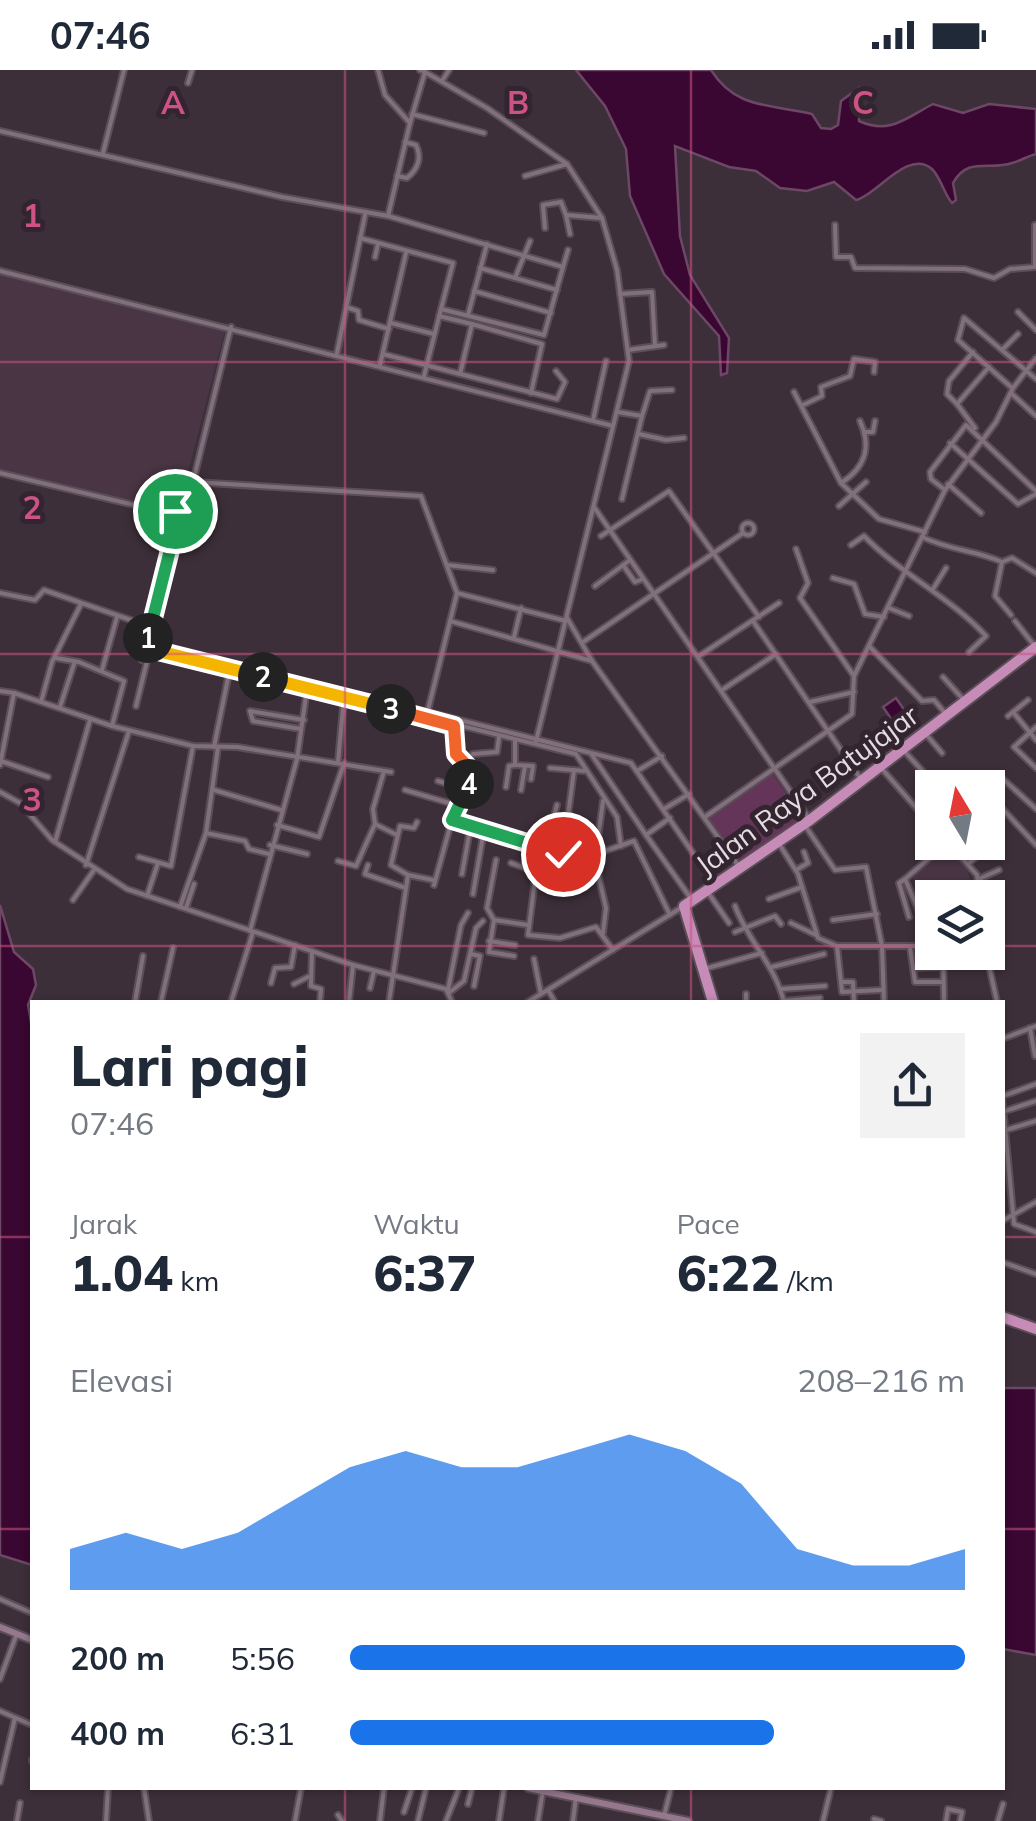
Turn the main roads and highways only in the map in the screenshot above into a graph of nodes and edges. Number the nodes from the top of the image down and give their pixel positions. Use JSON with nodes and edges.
{"nodes":[{"id":1,"x":1036,"y":648,"type":"edge"},
{"id":2,"x":712,"y":1000,"type":"edge"},
{"id":3,"x":1005,"y":1318,"type":"edge"},
{"id":4,"x":1036,"y":1327,"type":"edge"},
{"id":5,"x":0,"y":1627,"type":"edge"},
{"id":6,"x":30,"y":1639,"type":"edge"},
{"id":7,"x":558,"y":1790,"type":"edge"},
{"id":8,"x":688,"y":1821,"type":"edge"}],
"edges":[{"from":1,"to":2,"type":"highway","name":"Jalan Raya Batujajar"},
{"from":3,"to":4,"type":"highway"},
{"from":5,"to":6,"type":"main road"},
{"from":7,"to":8,"type":"main road"}]}
